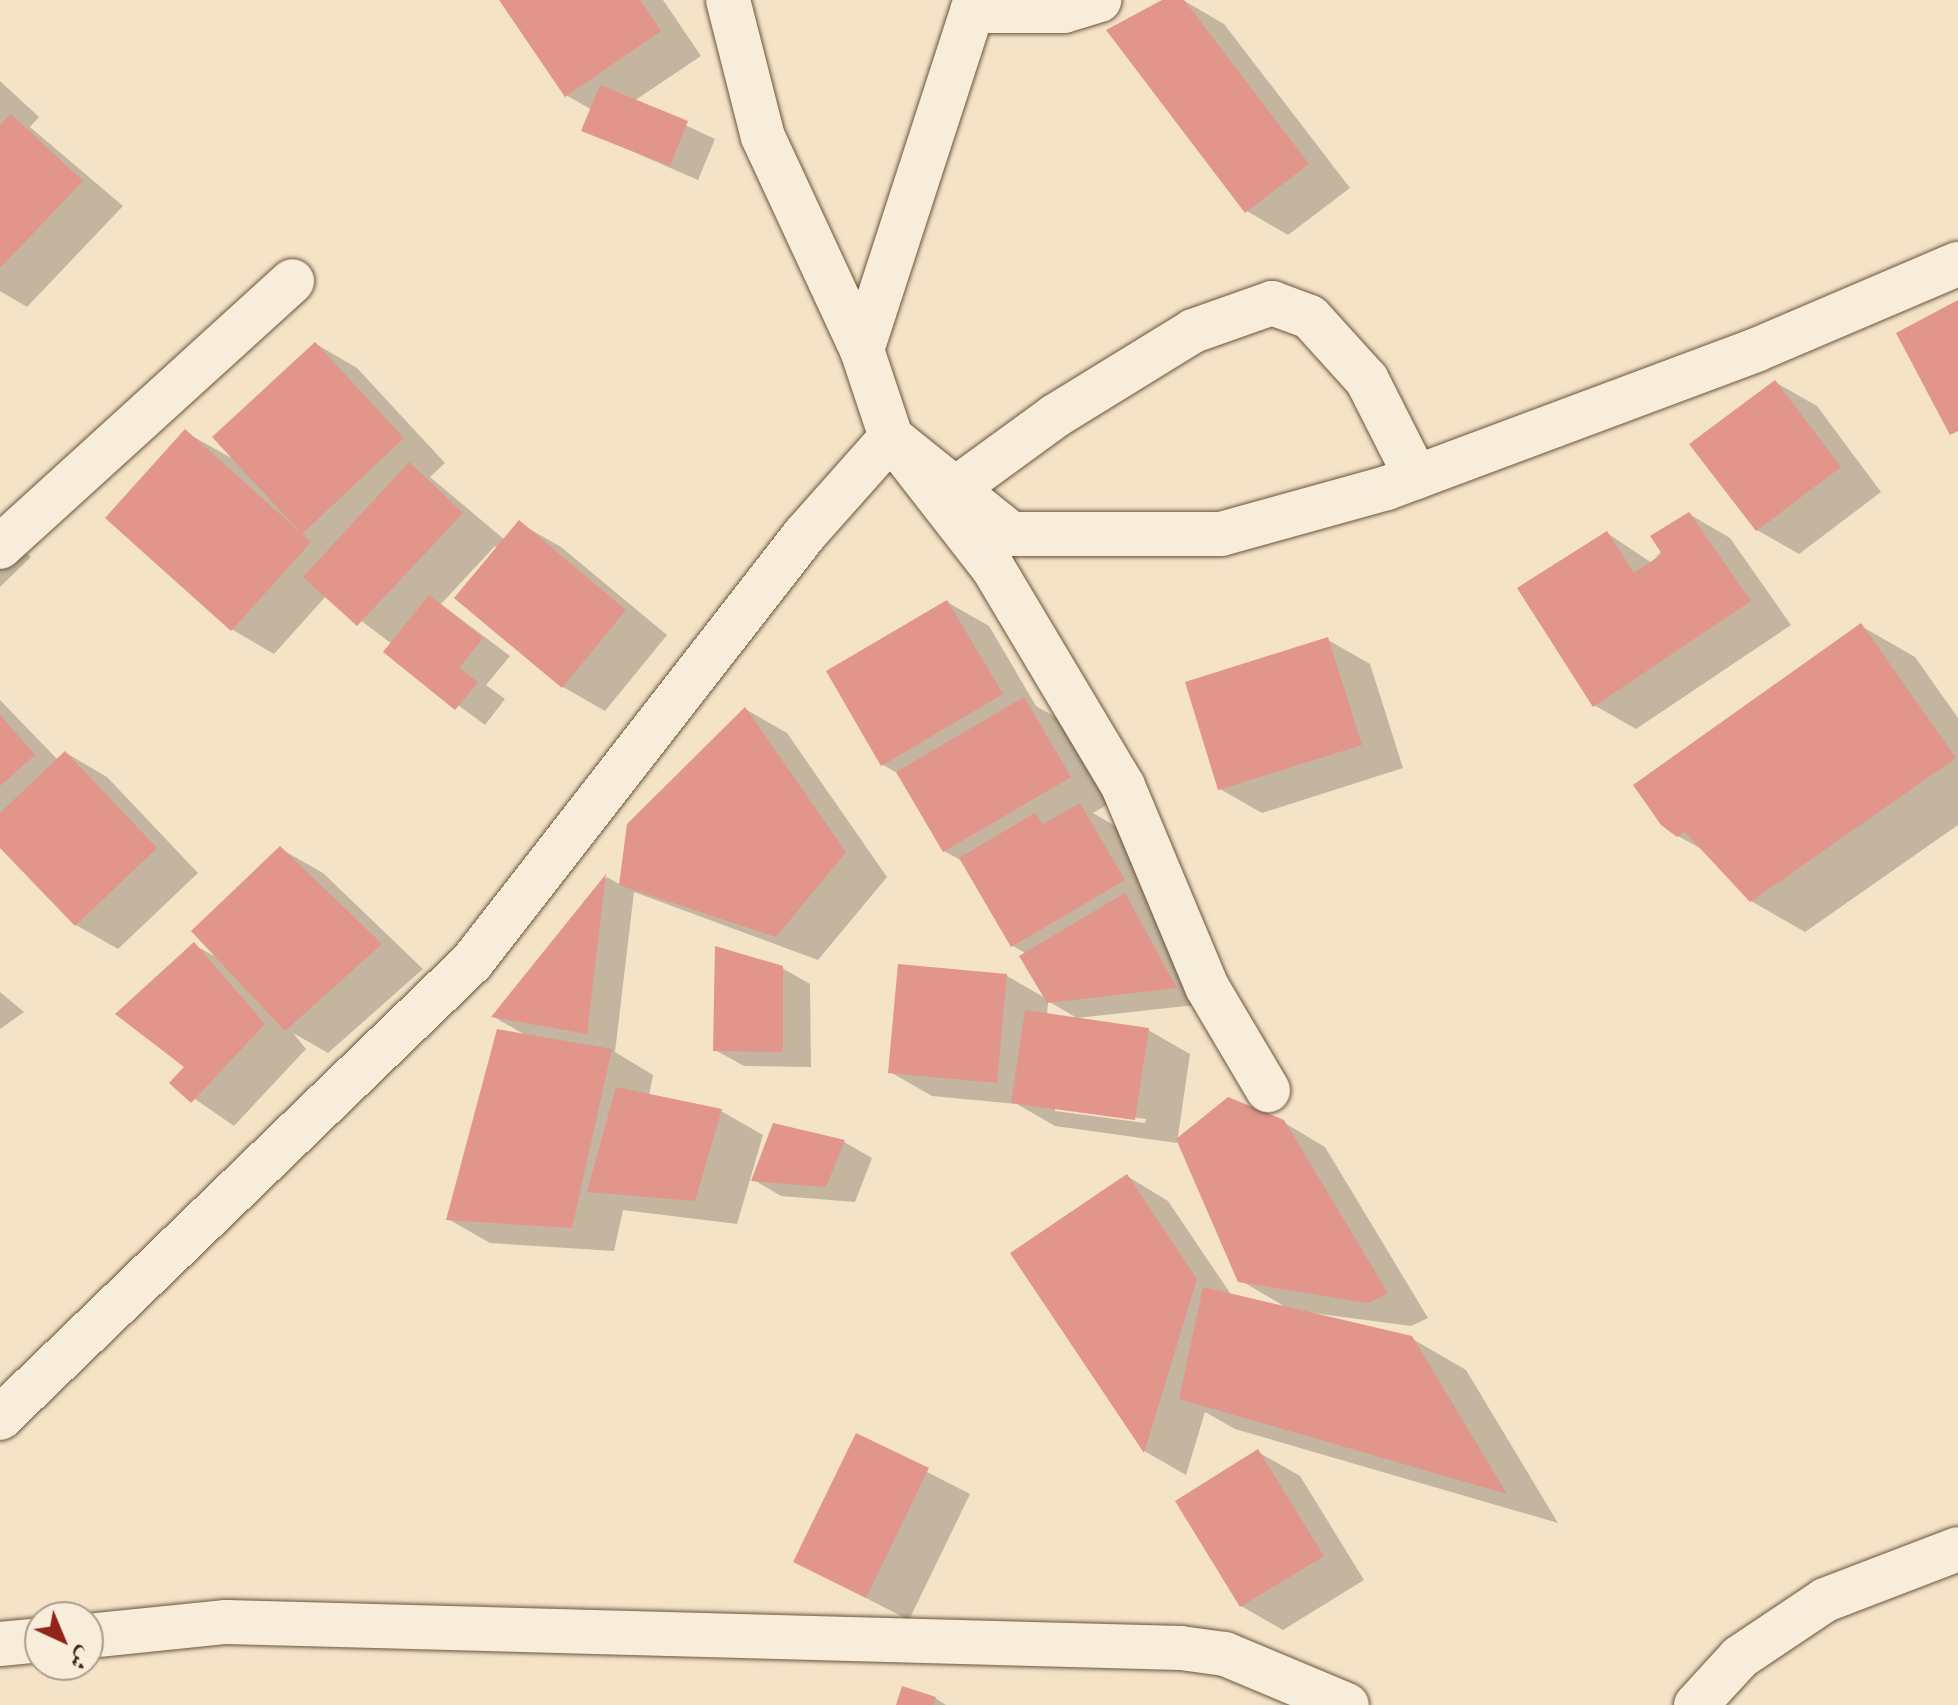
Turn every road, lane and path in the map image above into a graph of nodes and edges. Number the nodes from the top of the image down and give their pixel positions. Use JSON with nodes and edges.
{"nodes":[{"id":1,"x":1099,"y":0,"type":"edge"},
{"id":2,"x":727,"y":2,"type":"edge"},
{"id":3,"x":974,"y":5,"type":"edge"},
{"id":4,"x":1958,"y":264,"type":"edge"},
{"id":5,"x":292,"y":281,"type":"dead end"},
{"id":6,"x":862,"y":350,"type":"junction"},
{"id":7,"x":891,"y":437,"type":"junction"},
{"id":8,"x":1416,"y":477,"type":"junction"},
{"id":9,"x":955,"y":489,"type":"junction"},
{"id":10,"x":8,"y":524,"type":"edge"},
{"id":11,"x":1268,"y":1090,"type":"dead end"},
{"id":12,"x":0,"y":1418,"type":"edge"},
{"id":13,"x":1958,"y":1549,"type":"edge"},
{"id":14,"x":104,"y":1634,"type":"edge"},
{"id":15,"x":24,"y":1642,"type":"edge"},
{"id":16,"x":0,"y":1644,"type":"edge"},
{"id":17,"x":1347,"y":1705,"type":"edge"},
{"id":18,"x":1696,"y":1705,"type":"edge"}],
"edges":[{"from":1,"to":3,"type":"street"},
{"from":2,"to":6,"type":"street"},
{"from":3,"to":6,"type":"street"},
{"from":4,"to":8,"type":"street"},
{"from":5,"to":10,"type":"street"},
{"from":6,"to":7,"type":"street"},
{"from":7,"to":9,"type":"street"},
{"from":7,"to":11,"type":"street"},
{"from":7,"to":12,"type":"street"},
{"from":8,"to":9,"type":"street"},
{"from":8,"to":9,"type":"street"},
{"from":13,"to":18,"type":"street"},
{"from":14,"to":17,"type":"street"},
{"from":15,"to":16,"type":"street"}]}
